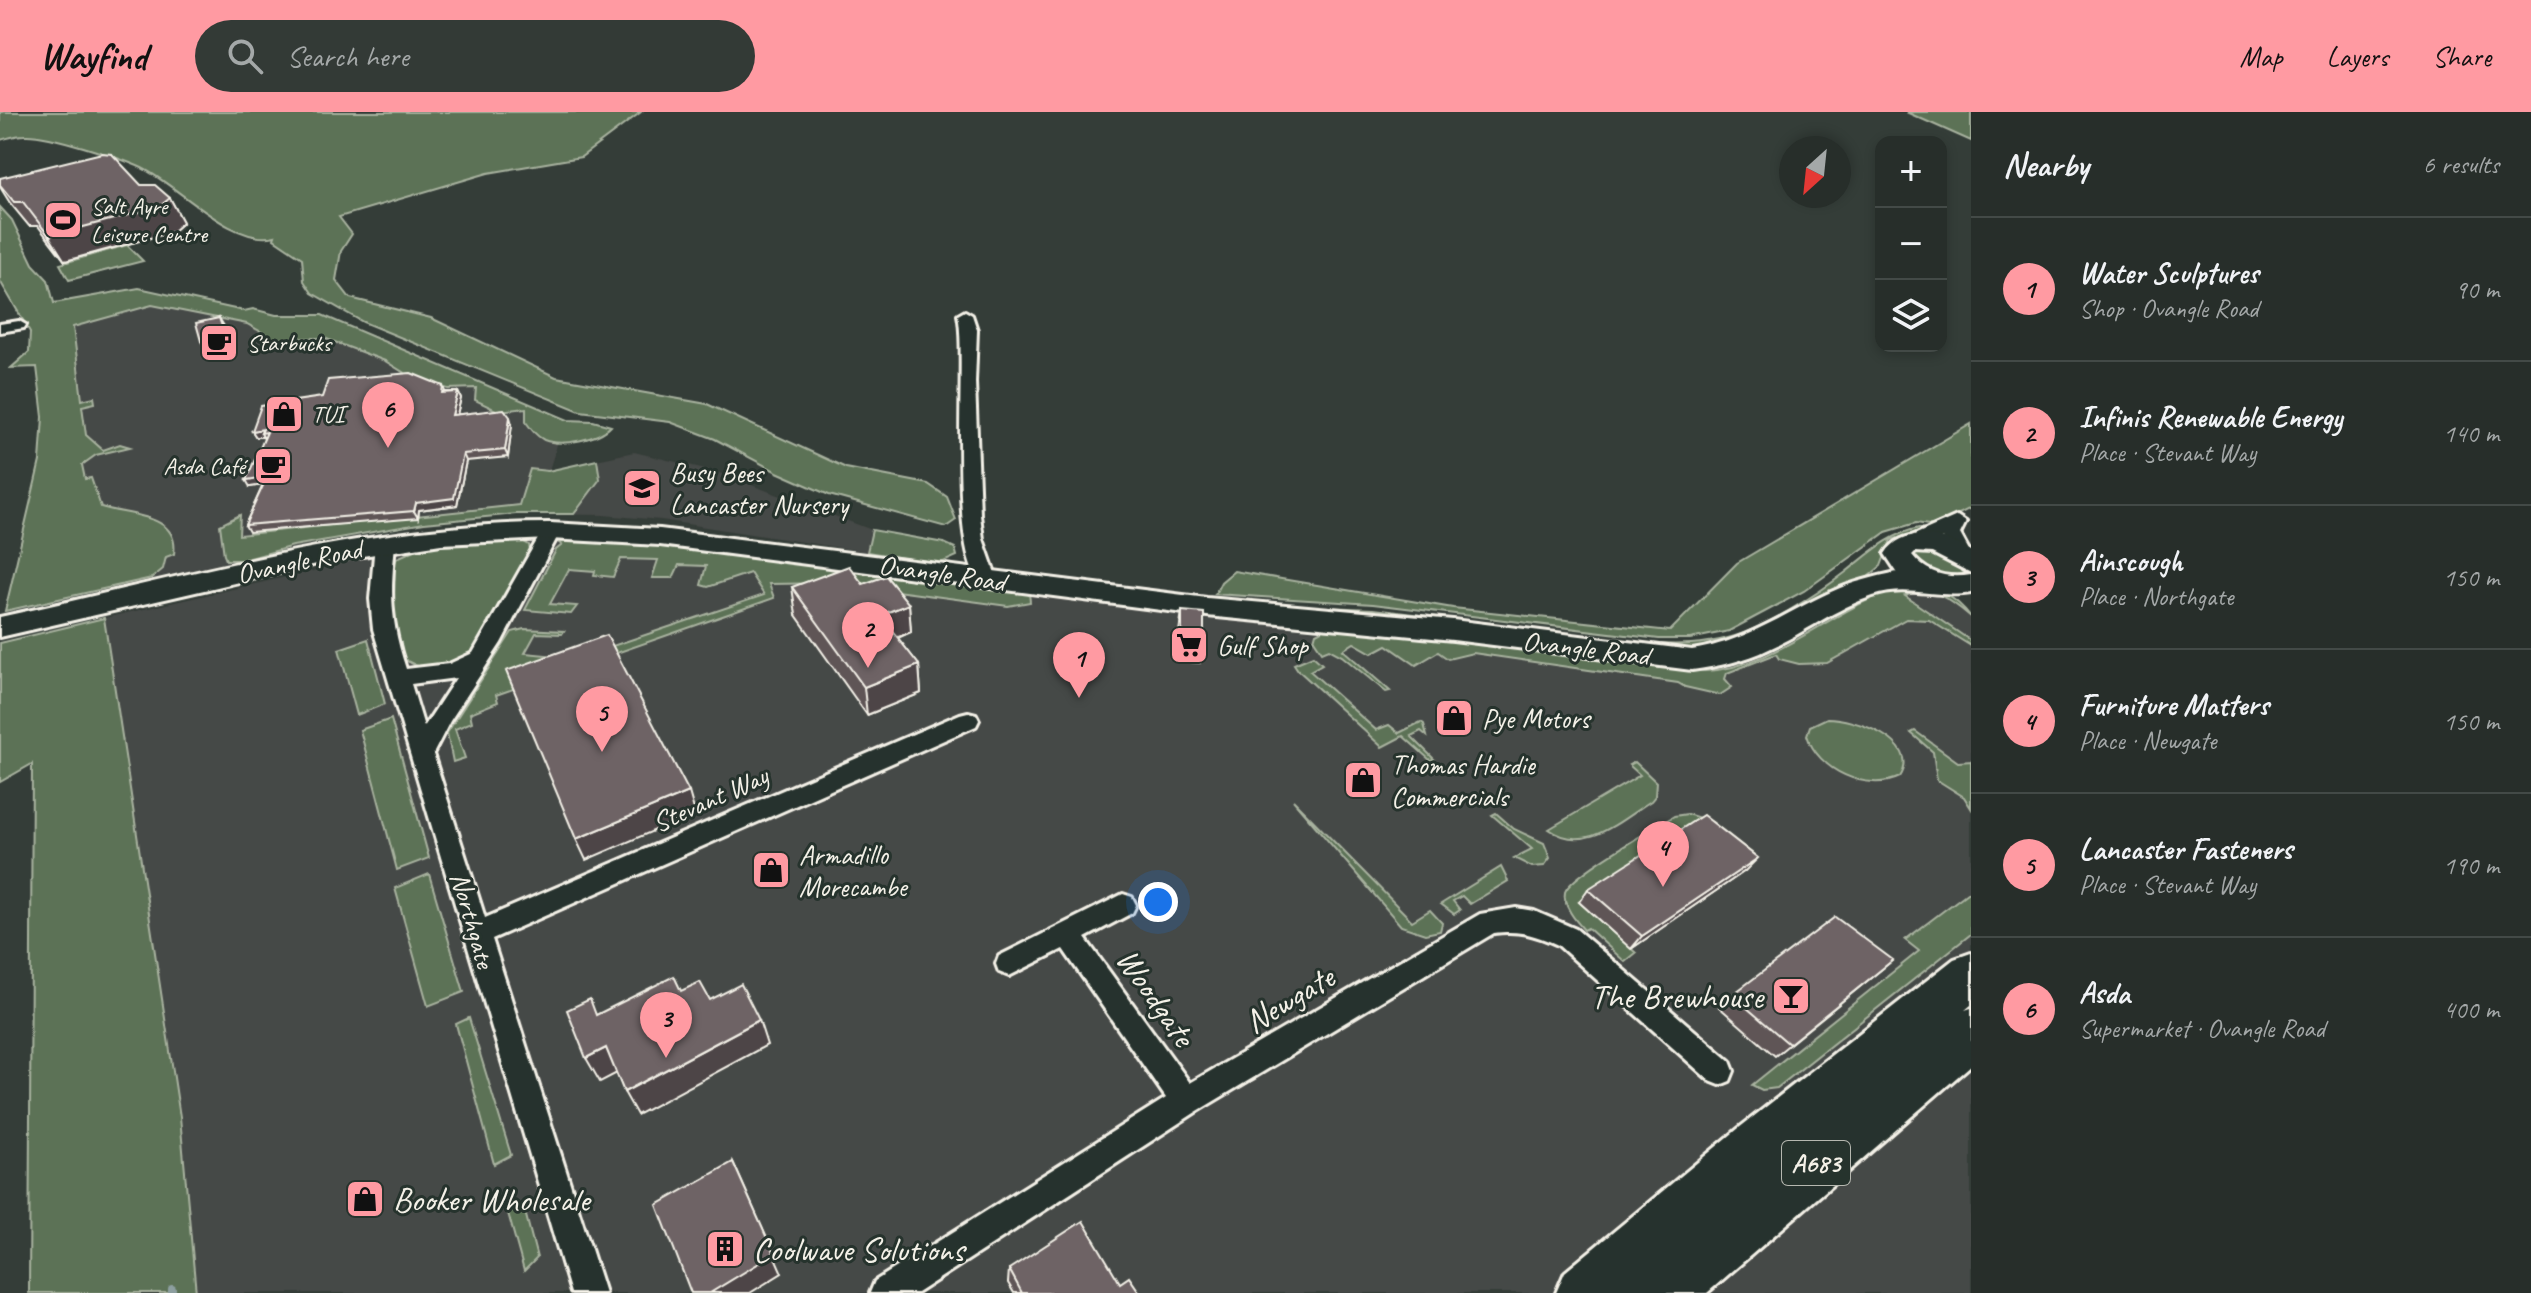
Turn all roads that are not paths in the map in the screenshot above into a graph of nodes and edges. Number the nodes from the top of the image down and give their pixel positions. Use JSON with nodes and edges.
{"nodes":[{"id":1,"x":965,"y":315,"type":"dead end"},
{"id":2,"x":19,"y":325,"type":"dead end"},
{"id":3,"x":0,"y":328,"type":"edge"},
{"id":4,"x":1964,"y":518,"type":"edge"},
{"id":5,"x":552,"y":530,"type":"junction"},
{"id":6,"x":385,"y":544,"type":"junction"},
{"id":7,"x":1905,"y":549,"type":"junction"},
{"id":8,"x":1968,"y":565,"type":"edge"},
{"id":9,"x":987,"y":579,"type":"junction"},
{"id":10,"x":1933,"y":582,"type":"junction"},
{"id":11,"x":1873,"y":584,"type":"junction"},
{"id":12,"x":8,"y":625,"type":"edge"},
{"id":13,"x":482,"y":657,"type":"junction"},
{"id":14,"x":398,"y":678,"type":"junction"},
{"id":15,"x":968,"y":720,"type":"dead end"},
{"id":16,"x":423,"y":751,"type":"junction"},
{"id":17,"x":1123,"y":905,"type":"dead end"},
{"id":18,"x":476,"y":934,"type":"junction"},
{"id":19,"x":1067,"y":934,"type":"junction"},
{"id":20,"x":1009,"y":964,"type":"dead end"},
{"id":21,"x":1971,"y":975,"type":"edge"},
{"id":22,"x":1971,"y":1032,"type":"edge"},
{"id":23,"x":1720,"y":1071,"type":"dead end"},
{"id":24,"x":1186,"y":1102,"type":"junction"},
{"id":25,"x":588,"y":1293,"type":"edge"},
{"id":26,"x":887,"y":1293,"type":"edge"},
{"id":27,"x":1586,"y":1293,"type":"edge"},
{"id":28,"x":1661,"y":1293,"type":"edge"}],
"edges":[{"from":1,"to":9,"type":"street"},
{"from":2,"to":3,"type":"street"},
{"from":4,"to":7,"type":"street","name":"Ovangle Road"},
{"from":4,"to":8,"type":"street","name":"Ovangle Road"},
{"from":5,"to":6,"type":"main road","name":"Ovangle Road"},
{"from":5,"to":9,"type":"main road","name":"Ovangle Road"},
{"from":5,"to":13,"type":"street"},
{"from":6,"to":12,"type":"main road","name":"Ovangle Road"},
{"from":6,"to":14,"type":"street","name":"Northgate"},
{"from":7,"to":8,"type":"main road"},
{"from":7,"to":10,"type":"main road"},
{"from":7,"to":11,"type":"main road","name":"Ovangle Road"},
{"from":8,"to":10,"type":"main road","name":"Ovangle Road"},
{"from":9,"to":11,"type":"main road","name":"Ovangle Road"},
{"from":10,"to":11,"type":"main road","name":"Ovangle Road"},
{"from":13,"to":14,"type":"street"},
{"from":13,"to":16,"type":"street"},
{"from":14,"to":16,"type":"street","name":"Northgate"},
{"from":15,"to":18,"type":"street","name":"Stevant Way"},
{"from":16,"to":18,"type":"street","name":"Northgate"},
{"from":17,"to":19,"type":"street"},
{"from":18,"to":25,"type":"street","name":"Northgate"},
{"from":19,"to":20,"type":"street"},
{"from":19,"to":24,"type":"street","name":"Woodgate"},
{"from":21,"to":27,"type":"highway","number":"A683"},
{"from":22,"to":28,"type":"highway","number":"A683"},
{"from":23,"to":24,"type":"street","name":"Newgate"},
{"from":24,"to":26,"type":"street","name":"Newgate"}]}
